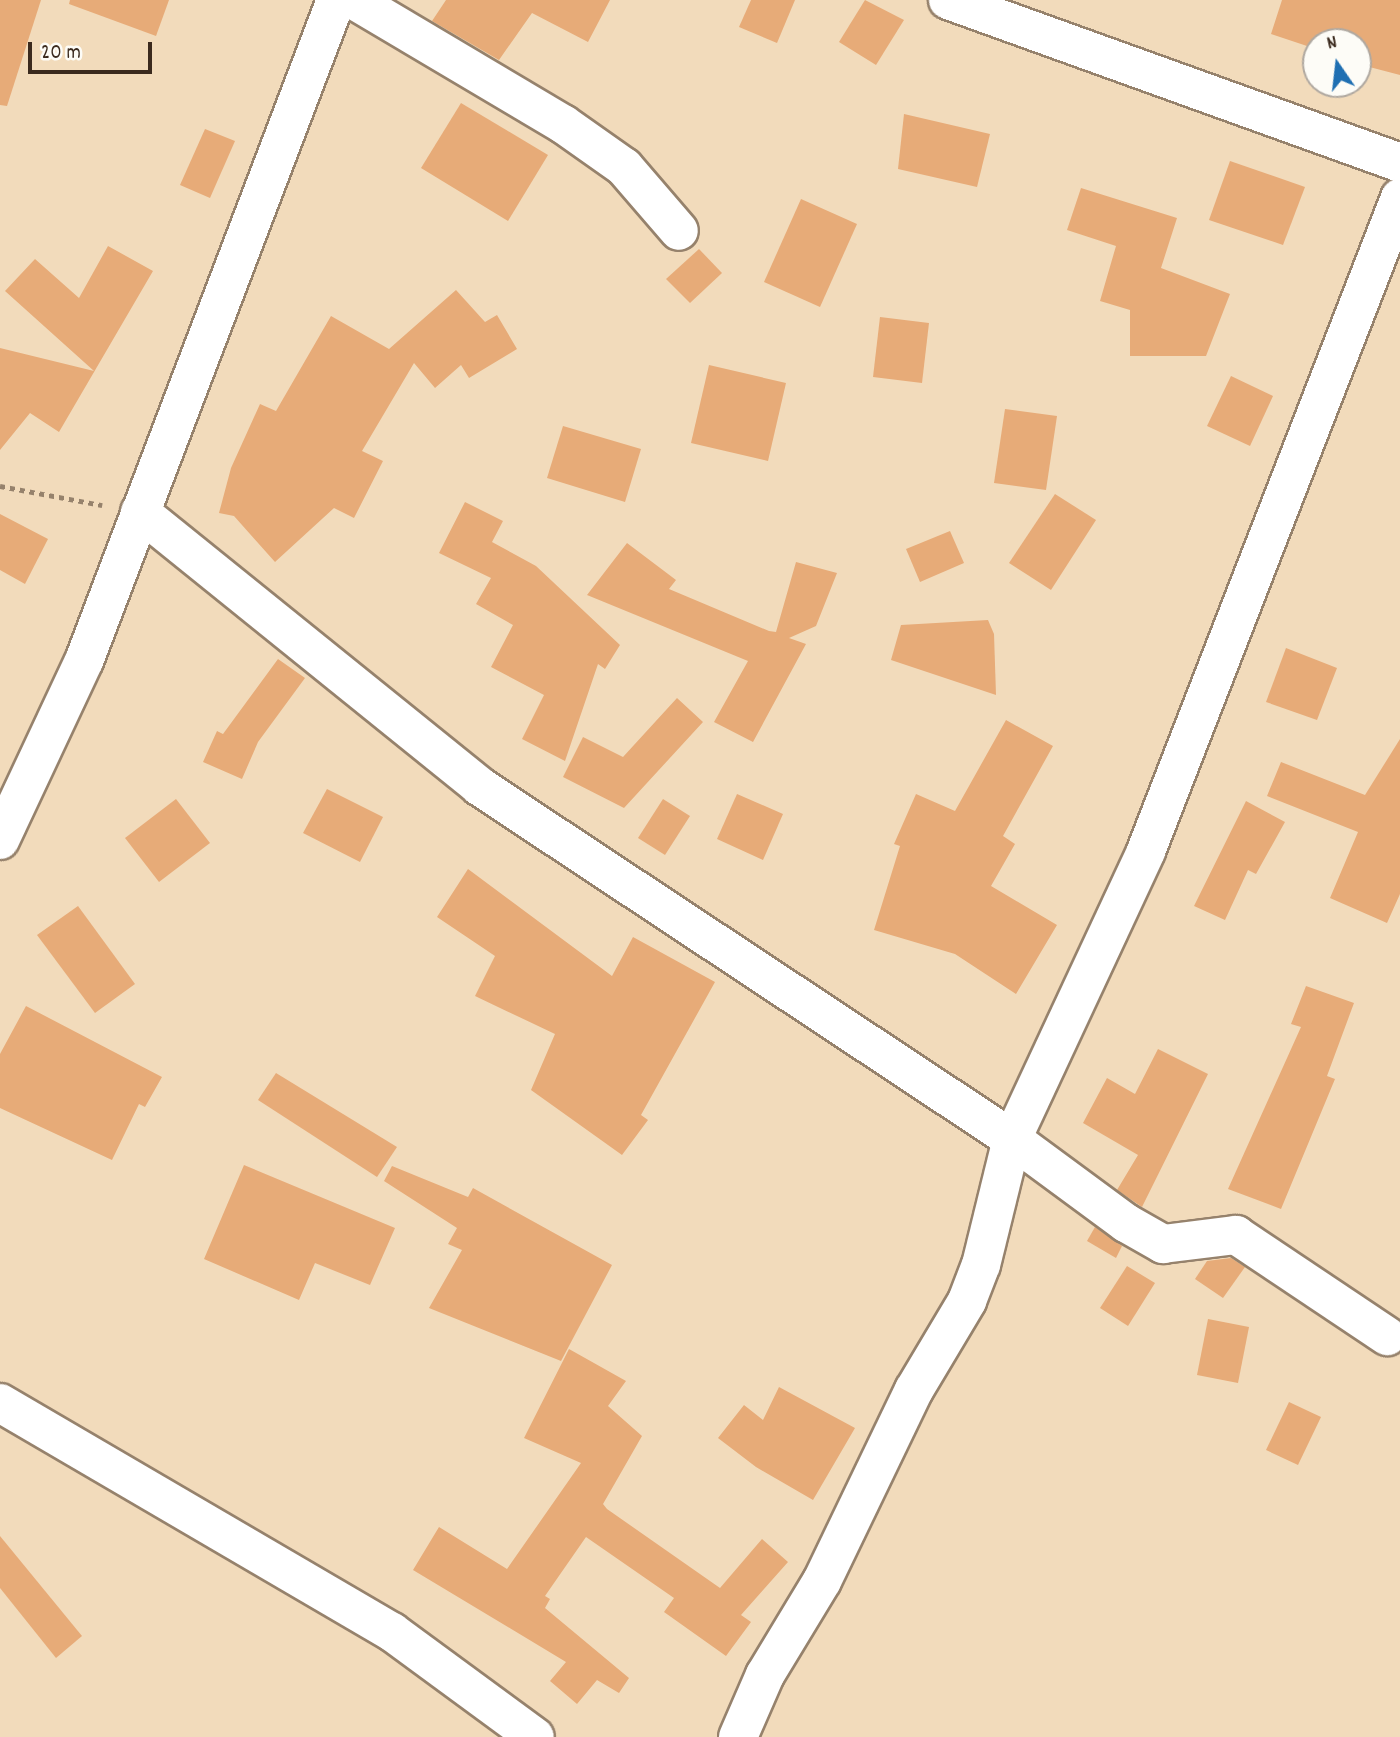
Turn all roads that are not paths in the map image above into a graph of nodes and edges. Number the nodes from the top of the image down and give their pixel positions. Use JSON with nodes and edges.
{"nodes":[{"id":1,"x":336,"y":0,"type":"edge"},
{"id":2,"x":354,"y":0,"type":"edge"},
{"id":3,"x":948,"y":0,"type":"edge"},
{"id":4,"x":1400,"y":163,"type":"edge"},
{"id":5,"x":1400,"y":198,"type":"edge"},
{"id":6,"x":679,"y":231,"type":"dead end"},
{"id":7,"x":140,"y":512,"type":"junction"},
{"id":8,"x":0,"y":840,"type":"edge"},
{"id":9,"x":1012,"y":1139,"type":"junction"},
{"id":10,"x":1387,"y":1336,"type":"dead end"},
{"id":11,"x":0,"y":1403,"type":"edge"},
{"id":12,"x":535,"y":1737,"type":"edge"},
{"id":13,"x":738,"y":1737,"type":"edge"}],
"edges":[{"from":1,"to":7,"type":"street"},
{"from":2,"to":6,"type":"street"},
{"from":3,"to":4,"type":"street"},
{"from":5,"to":9,"type":"street"},
{"from":7,"to":8,"type":"street"},
{"from":7,"to":9,"type":"street"},
{"from":9,"to":10,"type":"street"},
{"from":9,"to":13,"type":"street"},
{"from":11,"to":12,"type":"street"}]}
